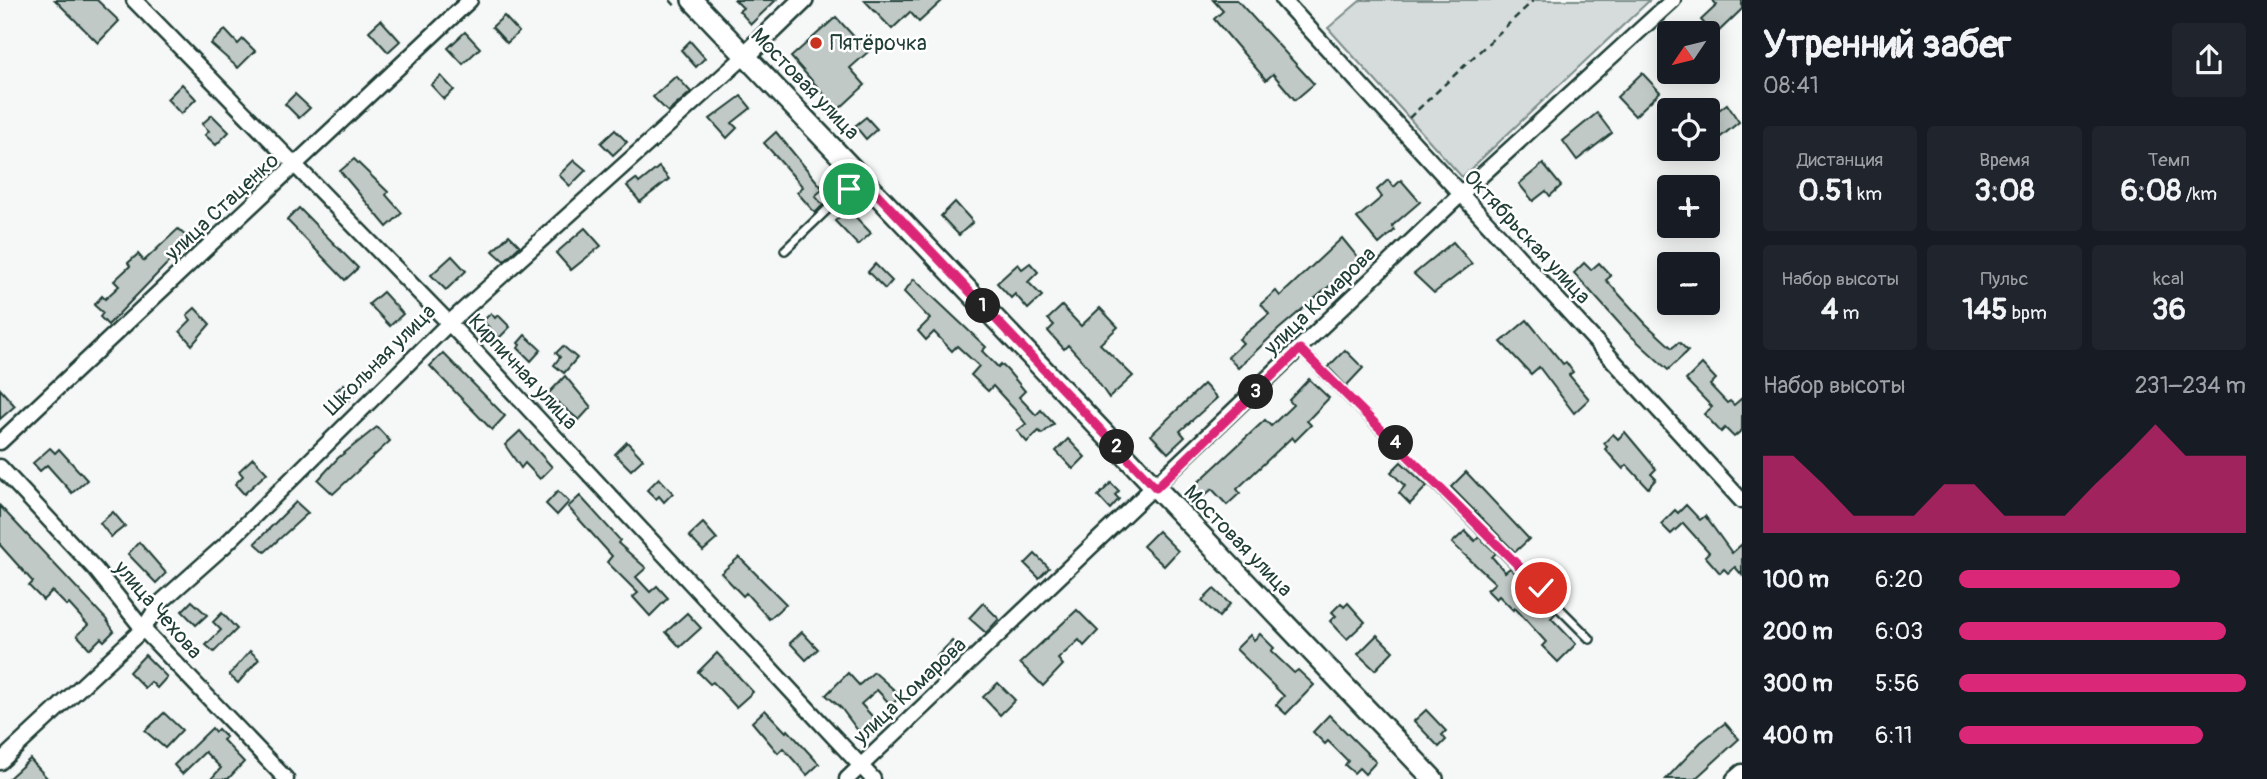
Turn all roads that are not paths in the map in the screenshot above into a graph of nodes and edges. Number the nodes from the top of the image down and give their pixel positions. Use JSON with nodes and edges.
{"nodes":[{"id":1,"x":134,"y":0,"type":"edge"},
{"id":2,"x":470,"y":0,"type":"edge"},
{"id":3,"x":692,"y":0,"type":"edge"},
{"id":4,"x":803,"y":0,"type":"edge"},
{"id":5,"x":1283,"y":0,"type":"edge"},
{"id":6,"x":1673,"y":0,"type":"edge"},
{"id":7,"x":746,"y":55,"type":"junction"},
{"id":8,"x":297,"y":166,"type":"junction"},
{"id":9,"x":861,"y":177,"type":"junction"},
{"id":10,"x":1460,"y":195,"type":"junction"},
{"id":11,"x":785,"y":250,"type":"dead end"},
{"id":12,"x":449,"y":323,"type":"junction"},
{"id":13,"x":1300,"y":349,"type":"junction"},
{"id":14,"x":0,"y":442,"type":"edge"},
{"id":15,"x":0,"y":467,"type":"edge"},
{"id":16,"x":1156,"y":488,"type":"junction"},
{"id":17,"x":1742,"y":501,"type":"edge"},
{"id":18,"x":143,"y":629,"type":"junction"},
{"id":19,"x":1590,"y":639,"type":"dead end"},
{"id":20,"x":0,"y":762,"type":"edge"},
{"id":21,"x":861,"y":766,"type":"junction"},
{"id":22,"x":1742,"y":772,"type":"edge"},
{"id":23,"x":286,"y":779,"type":"edge"},
{"id":24,"x":847,"y":779,"type":"edge"},
{"id":25,"x":873,"y":779,"type":"edge"},
{"id":26,"x":1433,"y":779,"type":"edge"},
{"id":27,"x":1734,"y":779,"type":"edge"}],
"edges":[{"from":1,"to":8,"type":"street","name":"Кирпичная улица"},
{"from":2,"to":8,"type":"street","name":"улица Стаценко"},
{"from":3,"to":7,"type":"street","name":"Мостовая улица"},
{"from":4,"to":7,"type":"street","name":"Школьная улица"},
{"from":5,"to":10,"type":"street","name":"Октябрьская улица"},
{"from":6,"to":10,"type":"street","name":"улица Комарова"},
{"from":7,"to":9,"type":"street","name":"Мостовая улица"},
{"from":7,"to":12,"type":"street","name":"Школьная улица"},
{"from":8,"to":12,"type":"street","name":"Кирпичная улица"},
{"from":8,"to":14,"type":"street","name":"улица Стаценко"},
{"from":9,"to":11,"type":"lane"},
{"from":9,"to":16,"type":"street","name":"Мостовая улица"},
{"from":10,"to":13,"type":"street","name":"улица Комарова"},
{"from":10,"to":17,"type":"street","name":"Октябрьская улица"},
{"from":12,"to":18,"type":"street","name":"Школьная улица"},
{"from":12,"to":21,"type":"street","name":"Кирпичная улица"},
{"from":13,"to":16,"type":"street","name":"улица Комарова"},
{"from":13,"to":19,"type":"lane"},
{"from":15,"to":18,"type":"street","name":"улица Чехова"},
{"from":16,"to":21,"type":"street","name":"улица Комарова"},
{"from":16,"to":26,"type":"street","name":"Мостовая улица"},
{"from":18,"to":20,"type":"street","name":"Школьная улица"},
{"from":18,"to":23,"type":"street","name":"улица Чехова"},
{"from":21,"to":24,"type":"street","name":"улица Комарова"},
{"from":21,"to":25,"type":"street","name":"Кирпичная улица"},
{"from":22,"to":27,"type":"street"}]}
